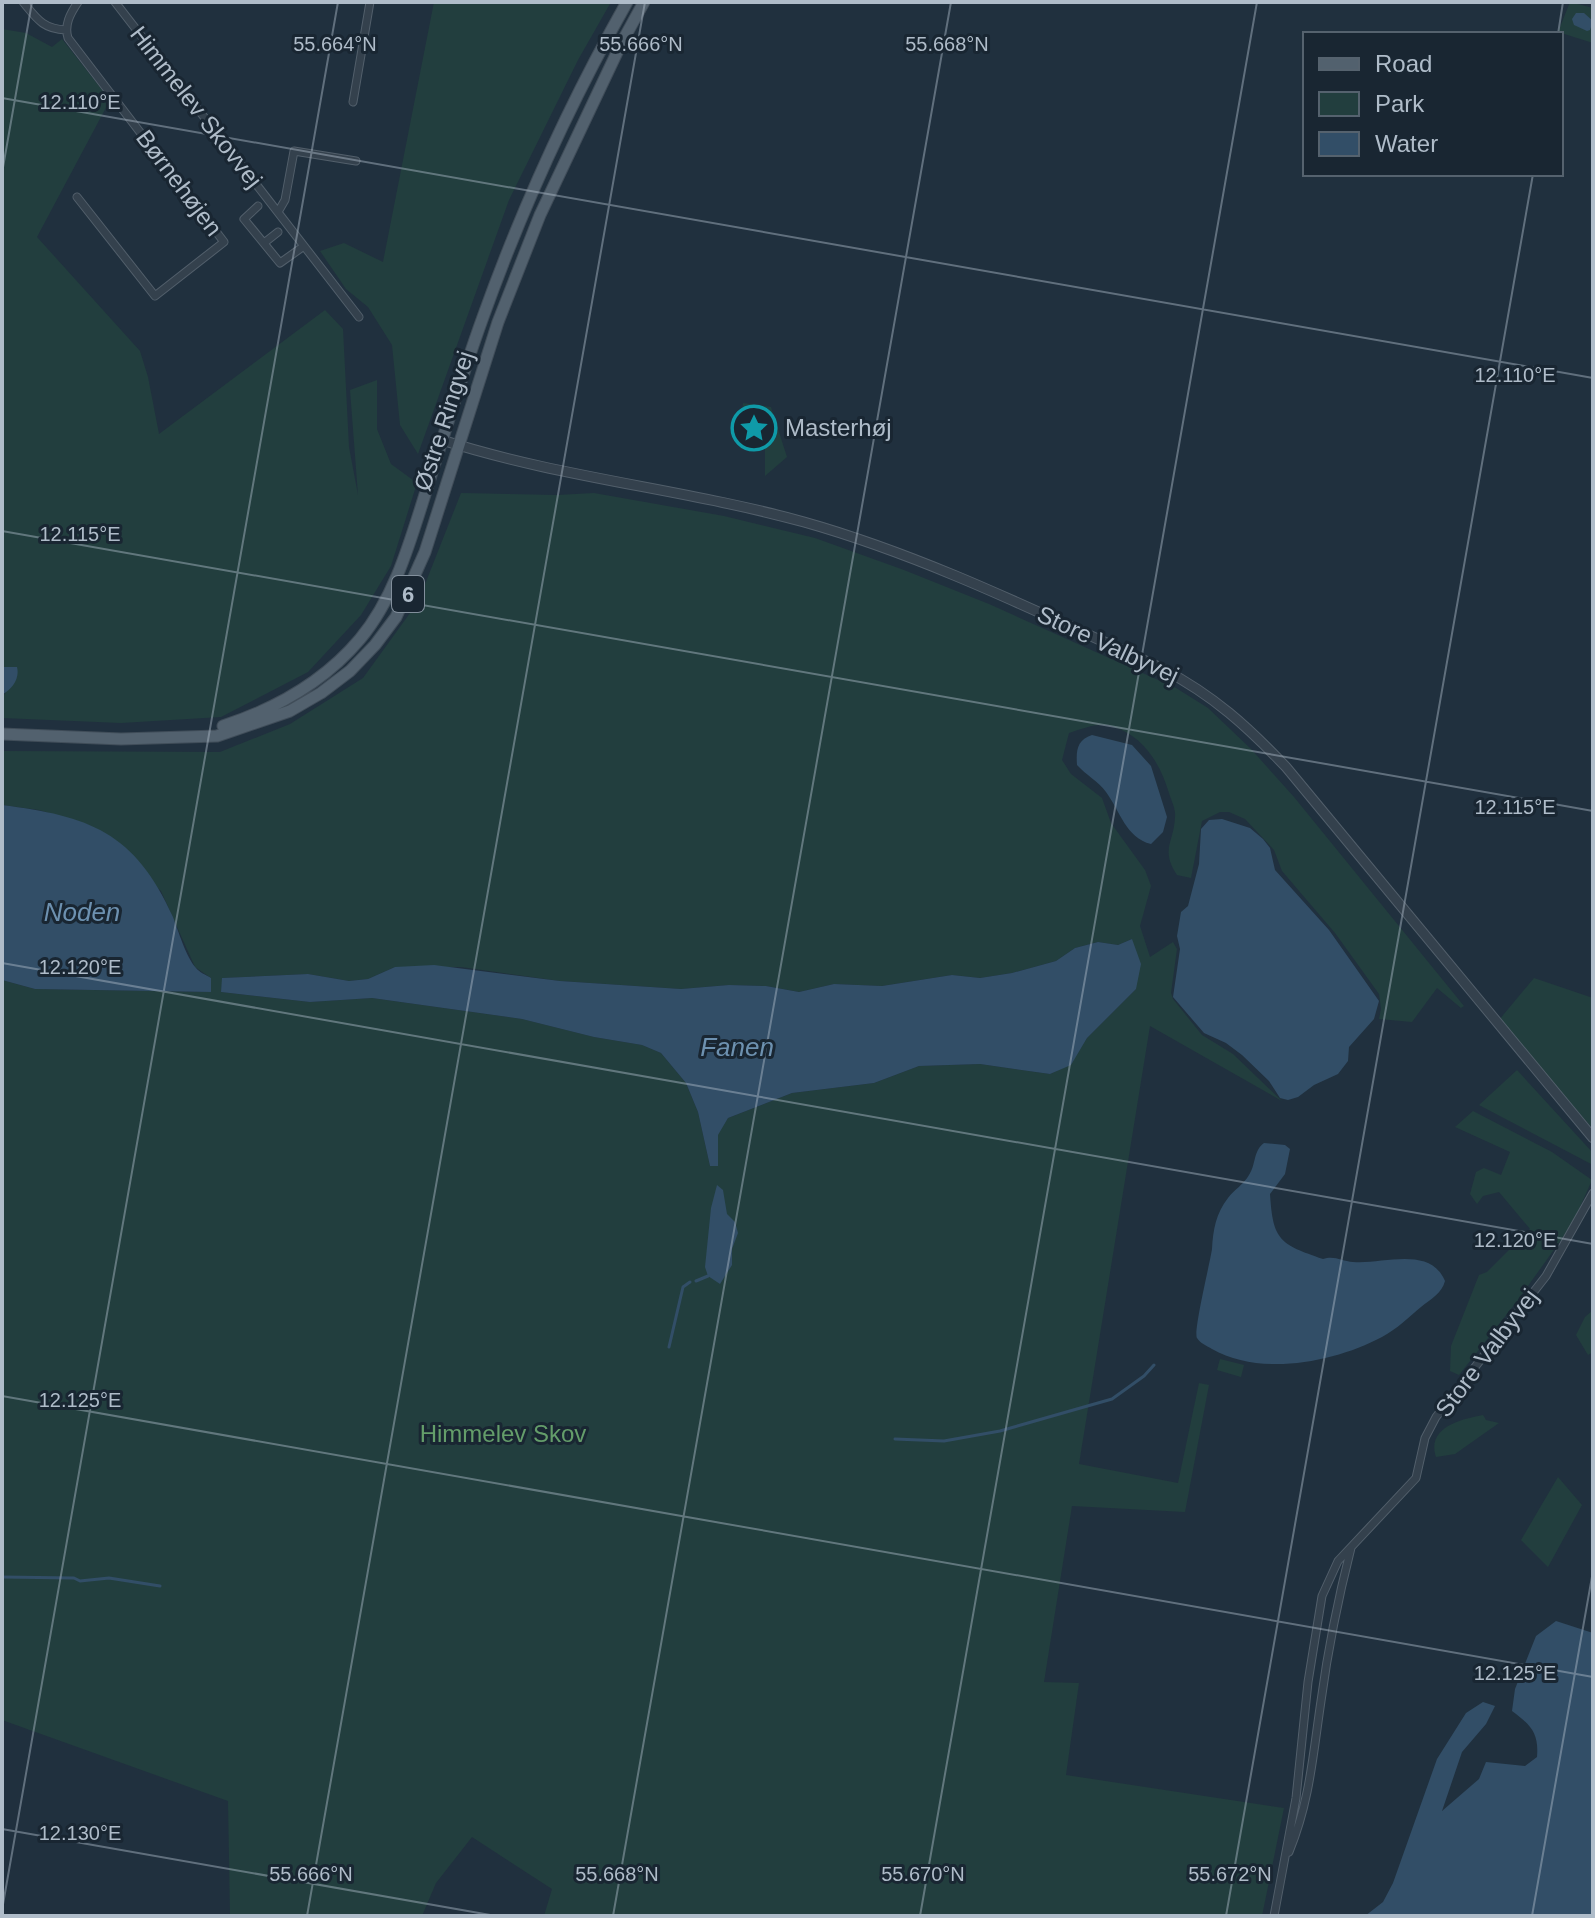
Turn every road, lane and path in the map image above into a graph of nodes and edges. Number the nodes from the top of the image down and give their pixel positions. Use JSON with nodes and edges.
{"nodes":[{"id":1,"x":23,"y":2,"type":"edge"},
{"id":2,"x":78,"y":2,"type":"edge"},
{"id":3,"x":115,"y":2,"type":"edge"},
{"id":4,"x":370,"y":2,"type":"edge"},
{"id":5,"x":627,"y":2,"type":"edge"},
{"id":6,"x":644,"y":2,"type":"edge"},
{"id":7,"x":66,"y":30,"type":"junction"},
{"id":8,"x":353,"y":102,"type":"dead end"},
{"id":9,"x":356,"y":161,"type":"dead end"},
{"id":10,"x":77,"y":197,"type":"dead end"},
{"id":11,"x":258,"y":206,"type":"dead end"},
{"id":12,"x":278,"y":212,"type":"junction"},
{"id":13,"x":278,"y":232,"type":"dead end"},
{"id":14,"x":264,"y":243,"type":"junction"},
{"id":15,"x":304,"y":246,"type":"junction"},
{"id":16,"x":359,"y":317,"type":"dead end"},
{"id":17,"x":442,"y":440,"type":"junction"},
{"id":18,"x":458,"y":445,"type":"junction"},
{"id":19,"x":2,"y":734,"type":"edge"},
{"id":20,"x":176,"y":739,"type":"junction"},
{"id":21,"x":1593,"y":1138,"type":"edge"},
{"id":22,"x":1593,"y":1193,"type":"edge"},
{"id":23,"x":1352,"y":1546,"type":"junction"},
{"id":24,"x":1283,"y":1867,"type":"junction"},
{"id":25,"x":1274,"y":1916,"type":"edge"}],
"edges":[{"from":1,"to":7,"type":"street"},
{"from":2,"to":7,"type":"street"},
{"from":3,"to":12,"type":"street","name":"Himmelev Skovvej"},
{"from":4,"to":8,"type":"street"},
{"from":5,"to":17,"type":"main road","name":"Østre Ringvej","number":"6"},
{"from":6,"to":18,"type":"main road","name":"Østre Ringvej","number":"6"},
{"from":7,"to":10,"type":"street","name":"Børnehøjen"},
{"from":9,"to":12,"type":"street","name":"Himmelev Skovvej"},
{"from":11,"to":14,"type":"street"},
{"from":12,"to":15,"type":"street","name":"Himmelev Skovvej"},
{"from":13,"to":14,"type":"street"},
{"from":14,"to":15,"type":"street"},
{"from":15,"to":16,"type":"street","name":"Himmelev Skovvej"},
{"from":17,"to":18,"type":"street","name":"Store Valbyvej"},
{"from":17,"to":20,"type":"main road","name":"Østre Ringvej","number":"6"},
{"from":18,"to":20,"type":"main road","name":"Østre Ringvej","number":"6"},
{"from":18,"to":21,"type":"street","name":"Store Valbyvej"},
{"from":19,"to":20,"type":"main road","name":"Østre Ringvej","number":"6"},
{"from":22,"to":23,"type":"street","name":"Store Valbyvej"},
{"from":23,"to":24,"type":"street","name":"Store Valbyvej"},
{"from":23,"to":24,"type":"street","name":"Store Valbyvej"},
{"from":24,"to":25,"type":"street","name":"Store Valbyvej"}]}
